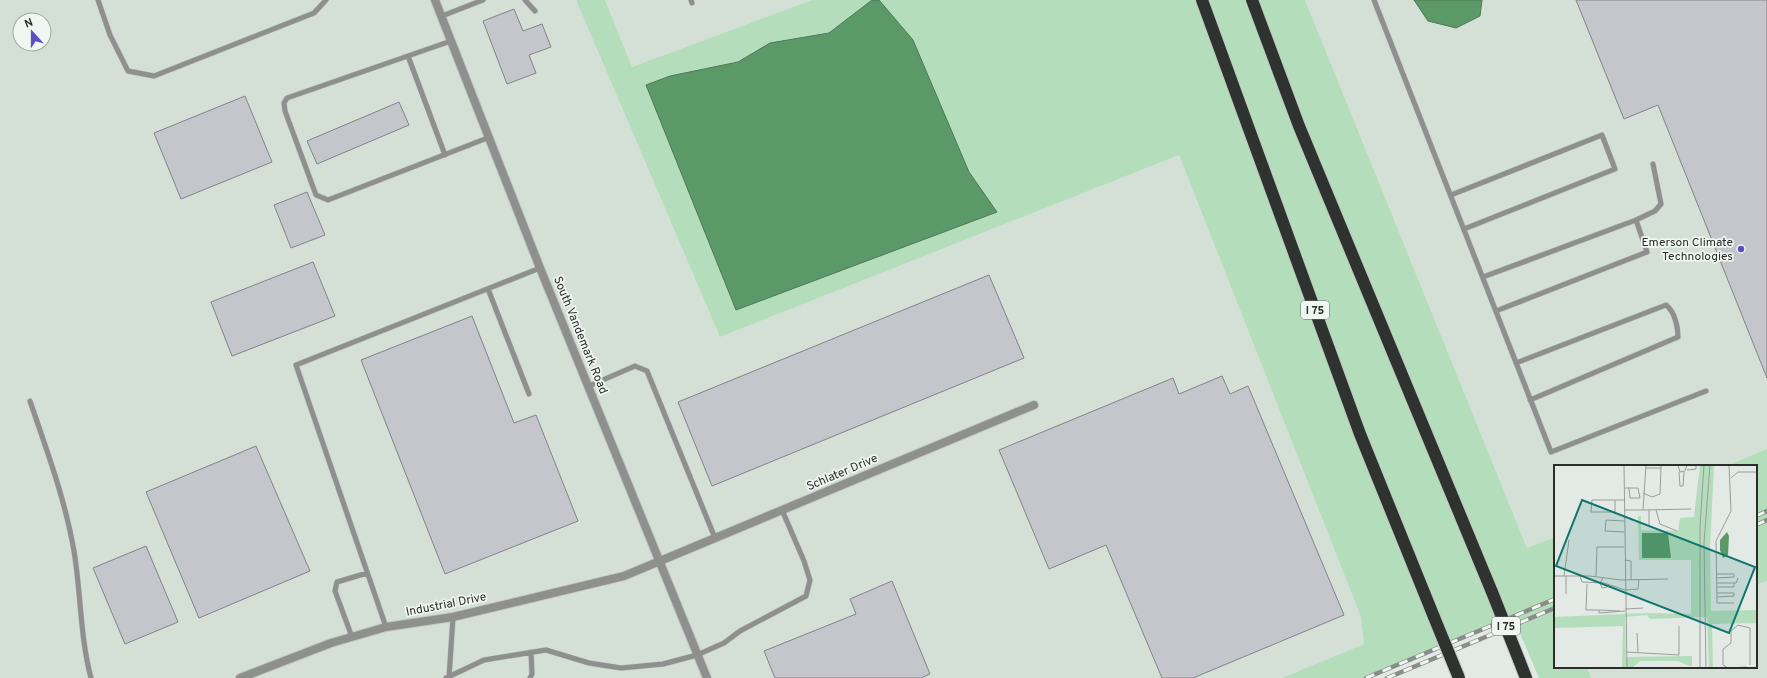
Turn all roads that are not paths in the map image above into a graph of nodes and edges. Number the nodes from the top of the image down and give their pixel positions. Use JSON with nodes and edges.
{"nodes":[{"id":1,"x":98,"y":0,"type":"edge"},
{"id":2,"x":326,"y":0,"type":"edge"},
{"id":3,"x":435,"y":0,"type":"edge"},
{"id":4,"x":483,"y":0,"type":"edge"},
{"id":5,"x":525,"y":0,"type":"edge"},
{"id":6,"x":1202,"y":0,"type":"edge"},
{"id":7,"x":1252,"y":0,"type":"edge"},
{"id":8,"x":1374,"y":0,"type":"edge"},
{"id":9,"x":535,"y":11,"type":"dead end"},
{"id":10,"x":442,"y":16,"type":"junction"},
{"id":11,"x":451,"y":41,"type":"junction"},
{"id":12,"x":408,"y":56,"type":"junction"},
{"id":13,"x":490,"y":137,"type":"junction"},
{"id":14,"x":445,"y":154,"type":"junction"},
{"id":15,"x":1653,"y":164,"type":"dead end"},
{"id":16,"x":1451,"y":196,"type":"junction"},
{"id":17,"x":1636,"y":220,"type":"junction"},
{"id":18,"x":1464,"y":229,"type":"junction"},
{"id":19,"x":540,"y":268,"type":"junction"},
{"id":20,"x":1482,"y":277,"type":"junction"},
{"id":21,"x":488,"y":289,"type":"junction"},
{"id":22,"x":1496,"y":311,"type":"junction"},
{"id":23,"x":1516,"y":363,"type":"junction"},
{"id":24,"x":589,"y":386,"type":"junction"},
{"id":25,"x":1706,"y":391,"type":"dead end"},
{"id":26,"x":529,"y":394,"type":"dead end"},
{"id":27,"x":1530,"y":400,"type":"junction"},
{"id":28,"x":30,"y":401,"type":"dead end"},
{"id":29,"x":1034,"y":406,"type":"dead end"},
{"id":30,"x":782,"y":510,"type":"junction"},
{"id":31,"x":714,"y":538,"type":"junction"},
{"id":32,"x":660,"y":561,"type":"junction"},
{"id":33,"x":367,"y":573,"type":"junction"},
{"id":34,"x":453,"y":617,"type":"junction"},
{"id":35,"x":386,"y":627,"type":"junction"},
{"id":36,"x":352,"y":637,"type":"junction"},
{"id":37,"x":532,"y":652,"type":"junction"},
{"id":38,"x":697,"y":654,"type":"junction"},
{"id":39,"x":91,"y":678,"type":"edge"},
{"id":40,"x":242,"y":678,"type":"edge"},
{"id":41,"x":448,"y":678,"type":"edge"},
{"id":42,"x":530,"y":678,"type":"edge"},
{"id":43,"x":707,"y":678,"type":"edge"},
{"id":44,"x":1459,"y":678,"type":"edge"},
{"id":45,"x":1526,"y":678,"type":"edge"}],
"edges":[{"from":1,"to":2,"type":"lane"},
{"from":3,"to":10,"type":"street","name":"South Vandemark Road"},
{"from":4,"to":10,"type":"lane"},
{"from":5,"to":9,"type":"lane"},
{"from":6,"to":44,"type":"highway","number":"I 75","bridge":true},
{"from":7,"to":45,"type":"highway","number":"I 75","bridge":true},
{"from":8,"to":16,"type":"lane"},
{"from":10,"to":11,"type":"street","name":"South Vandemark Road"},
{"from":11,"to":12,"type":"lane"},
{"from":11,"to":13,"type":"street","name":"South Vandemark Road"},
{"from":12,"to":14,"type":"lane"},
{"from":12,"to":14,"type":"lane"},
{"from":13,"to":14,"type":"lane"},
{"from":13,"to":19,"type":"street","name":"South Vandemark Road"},
{"from":15,"to":17,"type":"lane"},
{"from":16,"to":18,"type":"lane"},
{"from":16,"to":18,"type":"lane"},
{"from":17,"to":20,"type":"lane"},
{"from":17,"to":22,"type":"lane"},
{"from":18,"to":20,"type":"lane"},
{"from":19,"to":21,"type":"lane"},
{"from":19,"to":24,"type":"street","name":"South Vandemark Road"},
{"from":20,"to":22,"type":"lane"},
{"from":21,"to":26,"type":"lane"},
{"from":21,"to":33,"type":"lane"},
{"from":22,"to":23,"type":"lane"},
{"from":23,"to":27,"type":"lane"},
{"from":23,"to":27,"type":"lane"},
{"from":24,"to":31,"type":"lane"},
{"from":24,"to":32,"type":"street","name":"South Vandemark Road"},
{"from":25,"to":27,"type":"lane"},
{"from":28,"to":39,"type":"lane"},
{"from":29,"to":30,"type":"street","name":"Schlater Drive"},
{"from":30,"to":31,"type":"street","name":"Schlater Drive"},
{"from":30,"to":38,"type":"lane"},
{"from":31,"to":32,"type":"street","name":"Schlater Drive"},
{"from":32,"to":34,"type":"street","name":"Industrial Drive"},
{"from":32,"to":38,"type":"street","name":"South Vandemark Road"},
{"from":33,"to":35,"type":"lane"},
{"from":33,"to":36,"type":"lane"},
{"from":34,"to":35,"type":"street","name":"Industrial Drive"},
{"from":34,"to":41,"type":"lane"},
{"from":35,"to":36,"type":"street","name":"Industrial Drive"},
{"from":36,"to":40,"type":"street","name":"Industrial Drive"},
{"from":37,"to":38,"type":"lane"},
{"from":37,"to":41,"type":"lane"},
{"from":37,"to":42,"type":"lane"},
{"from":38,"to":43,"type":"street","name":"South Vandemark Road"}]}
